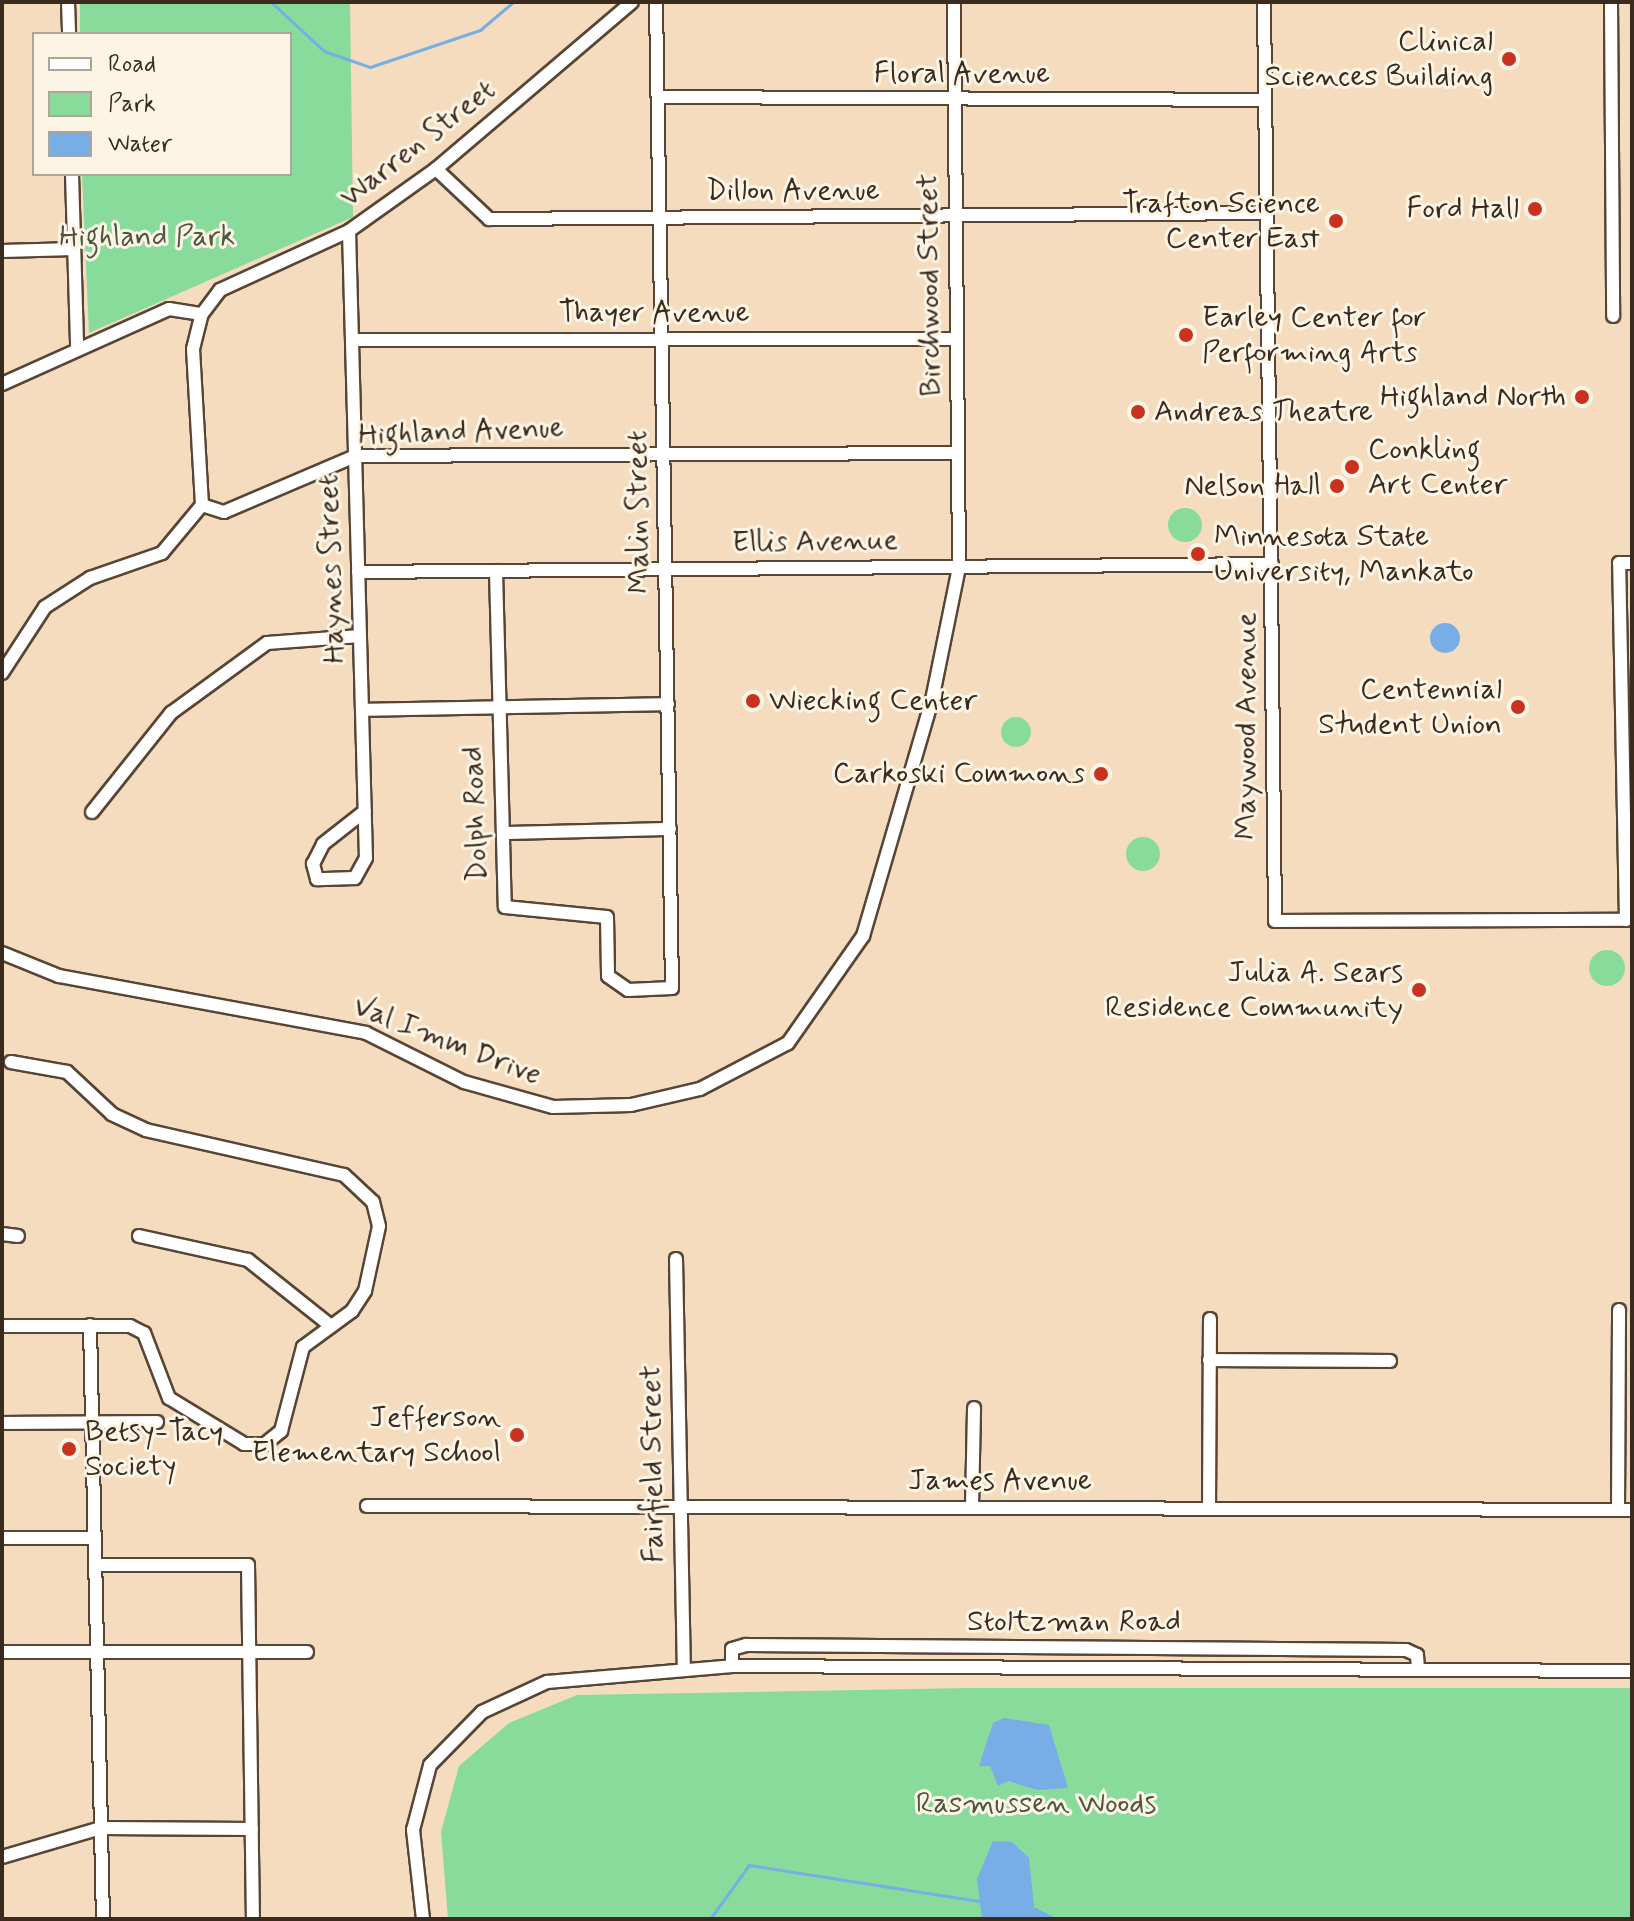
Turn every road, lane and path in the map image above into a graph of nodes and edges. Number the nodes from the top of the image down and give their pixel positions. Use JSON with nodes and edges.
{"nodes":[{"id":1,"x":68,"y":2,"type":"edge"},
{"id":2,"x":632,"y":2,"type":"edge"},
{"id":3,"x":656,"y":2,"type":"edge"},
{"id":4,"x":954,"y":2,"type":"edge"},
{"id":5,"x":1264,"y":2,"type":"edge"},
{"id":6,"x":1611,"y":2,"type":"edge"},
{"id":7,"x":69,"y":32,"type":"edge"},
{"id":8,"x":659,"y":97,"type":"junction"},
{"id":9,"x":955,"y":100,"type":"junction"},
{"id":10,"x":1264,"y":100,"type":"junction"},
{"id":11,"x":436,"y":169,"type":"junction"},
{"id":12,"x":72,"y":176,"type":"edge"},
{"id":13,"x":1266,"y":213,"type":"junction"},
{"id":14,"x":956,"y":216,"type":"junction"},
{"id":15,"x":661,"y":218,"type":"junction"},
{"id":16,"x":349,"y":231,"type":"junction"},
{"id":17,"x":74,"y":249,"type":"junction"},
{"id":18,"x":2,"y":251,"type":"edge"},
{"id":19,"x":202,"y":314,"type":"junction"},
{"id":20,"x":1613,"y":316,"type":"dead end"},
{"id":21,"x":662,"y":339,"type":"junction"},
{"id":22,"x":957,"y":339,"type":"junction"},
{"id":23,"x":352,"y":340,"type":"junction"},
{"id":24,"x":77,"y":347,"type":"junction"},
{"id":25,"x":2,"y":384,"type":"edge"},
{"id":26,"x":664,"y":453,"type":"junction"},
{"id":27,"x":958,"y":453,"type":"junction"},
{"id":28,"x":355,"y":456,"type":"junction"},
{"id":29,"x":202,"y":505,"type":"junction"},
{"id":30,"x":1626,"y":563,"type":"edge"},
{"id":31,"x":1272,"y":564,"type":"junction"},
{"id":32,"x":959,"y":567,"type":"junction"},
{"id":33,"x":666,"y":569,"type":"junction"},
{"id":34,"x":496,"y":571,"type":"junction"},
{"id":35,"x":358,"y":572,"type":"junction"},
{"id":36,"x":360,"y":636,"type":"junction"},
{"id":37,"x":2,"y":673,"type":"edge"},
{"id":38,"x":668,"y":704,"type":"junction"},
{"id":39,"x":499,"y":708,"type":"junction"},
{"id":40,"x":362,"y":710,"type":"junction"},
{"id":41,"x":365,"y":811,"type":"junction"},
{"id":42,"x":92,"y":812,"type":"dead end"},
{"id":43,"x":670,"y":829,"type":"junction"},
{"id":44,"x":504,"y":833,"type":"junction"},
{"id":45,"x":2,"y":953,"type":"edge"},
{"id":46,"x":638,"y":990,"type":"joint"},
{"id":47,"x":11,"y":1062,"type":"dead end"},
{"id":48,"x":2,"y":1234,"type":"edge"},
{"id":49,"x":18,"y":1236,"type":"dead end"},
{"id":50,"x":139,"y":1236,"type":"dead end"},
{"id":51,"x":676,"y":1259,"type":"dead end"},
{"id":52,"x":1619,"y":1310,"type":"dead end"},
{"id":53,"x":1210,"y":1319,"type":"dead end"},
{"id":54,"x":90,"y":1325,"type":"junction"},
{"id":55,"x":2,"y":1326,"type":"edge"},
{"id":56,"x":331,"y":1326,"type":"junction"},
{"id":57,"x":1209,"y":1360,"type":"junction"},
{"id":58,"x":1390,"y":1361,"type":"dead end"},
{"id":59,"x":974,"y":1408,"type":"dead end"},
{"id":60,"x":92,"y":1422,"type":"junction"},
{"id":61,"x":157,"y":1422,"type":"dead end"},
{"id":62,"x":2,"y":1423,"type":"edge"},
{"id":63,"x":367,"y":1506,"type":"dead end"},
{"id":64,"x":679,"y":1506,"type":"junction"},
{"id":65,"x":972,"y":1506,"type":"junction"},
{"id":66,"x":1209,"y":1509,"type":"junction"},
{"id":67,"x":1618,"y":1510,"type":"junction"},
{"id":68,"x":1632,"y":1510,"type":"edge"},
{"id":69,"x":2,"y":1538,"type":"edge"},
{"id":70,"x":95,"y":1538,"type":"junction"},
{"id":71,"x":95,"y":1565,"type":"junction"},
{"id":72,"x":2,"y":1652,"type":"edge"},
{"id":73,"x":97,"y":1652,"type":"junction"},
{"id":74,"x":252,"y":1652,"type":"junction"},
{"id":75,"x":307,"y":1652,"type":"dead end"},
{"id":76,"x":732,"y":1666,"type":"junction"},
{"id":77,"x":684,"y":1667,"type":"junction"},
{"id":78,"x":1418,"y":1670,"type":"junction"},
{"id":79,"x":1632,"y":1671,"type":"edge"},
{"id":80,"x":101,"y":1828,"type":"junction"},
{"id":81,"x":252,"y":1829,"type":"junction"},
{"id":82,"x":2,"y":1857,"type":"edge"},
{"id":83,"x":103,"y":1919,"type":"edge"},
{"id":84,"x":253,"y":1919,"type":"edge"},
{"id":85,"x":423,"y":1919,"type":"edge"}],
"edges":[{"from":1,"to":7,"type":"street"},
{"from":2,"to":11,"type":"street","name":"Warren Street"},
{"from":3,"to":8,"type":"street","name":"Malin Street"},
{"from":4,"to":9,"type":"street","name":"Birchwood Street"},
{"from":5,"to":10,"type":"street","name":"Maywood Avenue"},
{"from":6,"to":20,"type":"street"},
{"from":8,"to":9,"type":"street","name":"Floral Avenue"},
{"from":8,"to":15,"type":"street","name":"Malin Street"},
{"from":9,"to":10,"type":"street","name":"Floral Avenue"},
{"from":9,"to":14,"type":"street","name":"Birchwood Street"},
{"from":10,"to":13,"type":"street","name":"Maywood Avenue"},
{"from":11,"to":15,"type":"street","name":"Dillon Avenue"},
{"from":11,"to":16,"type":"street","name":"Warren Street"},
{"from":12,"to":17,"type":"street"},
{"from":13,"to":14,"type":"street","name":"Dillon Avenue"},
{"from":13,"to":31,"type":"street","name":"Maywood Avenue"},
{"from":14,"to":15,"type":"street","name":"Dillon Avenue"},
{"from":14,"to":22,"type":"street","name":"Birchwood Street"},
{"from":15,"to":21,"type":"street","name":"Malin Street"},
{"from":16,"to":19,"type":"street","name":"Warren Street"},
{"from":16,"to":23,"type":"street","name":"Haynes Street"},
{"from":17,"to":18,"type":"street"},
{"from":17,"to":24,"type":"street"},
{"from":19,"to":24,"type":"street"},
{"from":19,"to":29,"type":"street"},
{"from":21,"to":22,"type":"street","name":"Thayer Avenue"},
{"from":21,"to":23,"type":"street","name":"Thayer Avenue"},
{"from":21,"to":26,"type":"street","name":"Malin Street"},
{"from":22,"to":27,"type":"street","name":"Birchwood Street"},
{"from":23,"to":28,"type":"street","name":"Haynes Street"},
{"from":24,"to":25,"type":"street"},
{"from":26,"to":27,"type":"street","name":"Highland Avenue"},
{"from":26,"to":28,"type":"street","name":"Highland Avenue"},
{"from":26,"to":33,"type":"street","name":"Malin Street"},
{"from":27,"to":32,"type":"street","name":"Birchwood Street"},
{"from":28,"to":29,"type":"street","name":"Highland Avenue"},
{"from":28,"to":35,"type":"street","name":"Haynes Street"},
{"from":29,"to":37,"type":"street"},
{"from":30,"to":31,"type":"street","name":"Maywood Avenue"},
{"from":31,"to":32,"type":"street","name":"Ellis Avenue"},
{"from":32,"to":33,"type":"street","name":"Ellis Avenue"},
{"from":32,"to":45,"type":"street","name":"Val Imm Drive"},
{"from":33,"to":34,"type":"street","name":"Ellis Avenue"},
{"from":33,"to":38,"type":"street","name":"Malin Street"},
{"from":34,"to":35,"type":"street","name":"Ellis Avenue"},
{"from":34,"to":39,"type":"street","name":"Dolph Road"},
{"from":35,"to":36,"type":"street","name":"Haynes Street"},
{"from":36,"to":40,"type":"street","name":"Haynes Street"},
{"from":36,"to":42,"type":"street"},
{"from":38,"to":39,"type":"street"},
{"from":38,"to":43,"type":"street","name":"Malin Street"},
{"from":39,"to":40,"type":"street"},
{"from":39,"to":44,"type":"street","name":"Dolph Road"},
{"from":40,"to":41,"type":"street","name":"Haynes Street"},
{"from":41,"to":41,"type":"street","name":"Haynes Street"},
{"from":43,"to":44,"type":"street"},
{"from":43,"to":46,"type":"street","name":"Malin Street"},
{"from":44,"to":46,"type":"street","name":"Dolph Road"},
{"from":47,"to":56,"type":"street"},
{"from":48,"to":49,"type":"street"},
{"from":50,"to":56,"type":"street"},
{"from":51,"to":64,"type":"street","name":"Fairfield Street"},
{"from":52,"to":67,"type":"street"},
{"from":53,"to":57,"type":"street"},
{"from":54,"to":55,"type":"street"},
{"from":54,"to":56,"type":"street"},
{"from":54,"to":60,"type":"street"},
{"from":57,"to":58,"type":"street"},
{"from":57,"to":66,"type":"street"},
{"from":59,"to":65,"type":"street"},
{"from":60,"to":61,"type":"street"},
{"from":60,"to":62,"type":"street"},
{"from":60,"to":70,"type":"street"},
{"from":63,"to":64,"type":"street","name":"James Avenue"},
{"from":64,"to":65,"type":"street","name":"James Avenue"},
{"from":64,"to":77,"type":"street","name":"Fairfield Street"},
{"from":65,"to":66,"type":"street","name":"James Avenue"},
{"from":66,"to":67,"type":"street","name":"James Avenue"},
{"from":67,"to":68,"type":"street","name":"James Avenue"},
{"from":69,"to":70,"type":"street"},
{"from":70,"to":71,"type":"street"},
{"from":71,"to":73,"type":"street"},
{"from":71,"to":74,"type":"street"},
{"from":72,"to":73,"type":"street"},
{"from":73,"to":74,"type":"street"},
{"from":73,"to":80,"type":"street"},
{"from":74,"to":75,"type":"street"},
{"from":74,"to":81,"type":"street"},
{"from":76,"to":77,"type":"street","name":"Stoltzman Road"},
{"from":76,"to":78,"type":"street","name":"Stoltzman Road"},
{"from":76,"to":78,"type":"street","name":"Stoltzman Road"},
{"from":77,"to":85,"type":"street","name":"Stoltzman Road"},
{"from":78,"to":79,"type":"street","name":"Stoltzman Road"},
{"from":80,"to":81,"type":"street"},
{"from":80,"to":82,"type":"street"},
{"from":80,"to":83,"type":"street"},
{"from":81,"to":84,"type":"street"}]}
